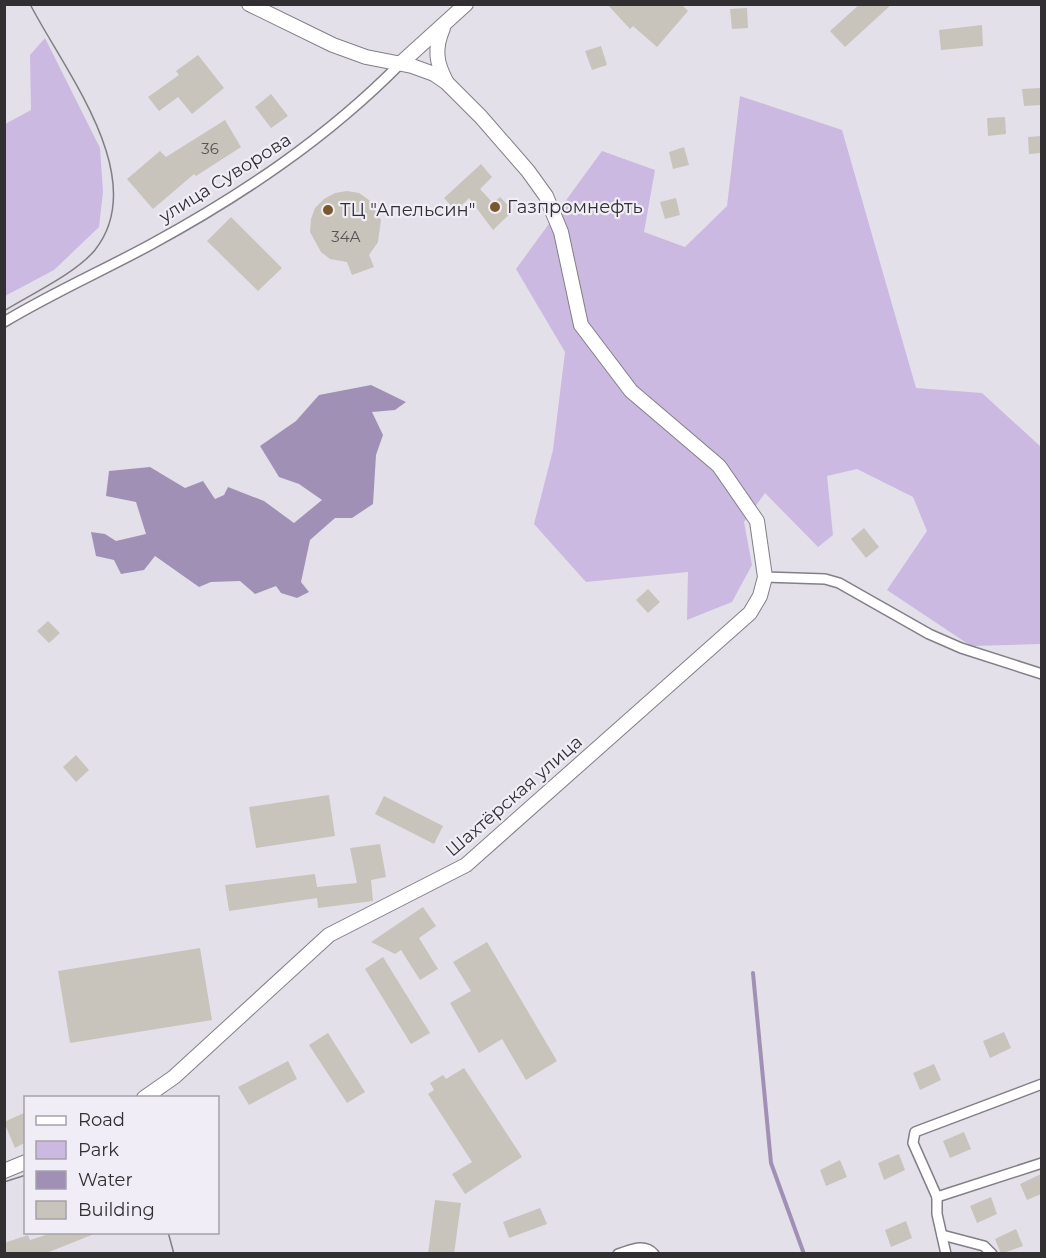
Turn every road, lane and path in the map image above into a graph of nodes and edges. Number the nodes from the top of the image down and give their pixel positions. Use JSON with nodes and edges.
{"nodes":[{"id":1,"x":249,"y":4,"type":"edge"},
{"id":2,"x":466,"y":4,"type":"edge"},
{"id":3,"x":444,"y":24,"type":"junction"},
{"id":4,"x":401,"y":63,"type":"junction"},
{"id":5,"x":447,"y":82,"type":"junction"},
{"id":6,"x":4,"y":322,"type":"edge"},
{"id":7,"x":765,"y":577,"type":"junction"},
{"id":8,"x":1041,"y":674,"type":"edge"},
{"id":9,"x":1041,"y":1084,"type":"edge"},
{"id":10,"x":147,"y":1096,"type":"edge"},
{"id":11,"x":24,"y":1163,"type":"edge"},
{"id":12,"x":1041,"y":1163,"type":"edge"},
{"id":13,"x":4,"y":1171,"type":"edge"},
{"id":14,"x":937,"y":1197,"type":"junction"},
{"id":15,"x":942,"y":1235,"type":"junction"},
{"id":16,"x":618,"y":1254,"type":"edge"},
{"id":17,"x":654,"y":1254,"type":"edge"},
{"id":18,"x":946,"y":1254,"type":"edge"},
{"id":19,"x":992,"y":1254,"type":"edge"}],
"edges":[{"from":1,"to":4,"type":"main road"},
{"from":2,"to":3,"type":"main road","name":"улица Суворова"},
{"from":3,"to":4,"type":"main road","name":"улица Суворова"},
{"from":3,"to":5,"type":"main road"},
{"from":4,"to":5,"type":"main road"},
{"from":4,"to":6,"type":"street","name":"улица Суворова"},
{"from":5,"to":7,"type":"main road"},
{"from":7,"to":8,"type":"street"},
{"from":7,"to":10,"type":"main road","name":"Шахтёрская улица"},
{"from":9,"to":14,"type":"street"},
{"from":11,"to":13,"type":"main road"},
{"from":12,"to":14,"type":"street"},
{"from":14,"to":15,"type":"street"},
{"from":15,"to":18,"type":"street"},
{"from":15,"to":19,"type":"street"},
{"from":16,"to":17,"type":"street"}]}
